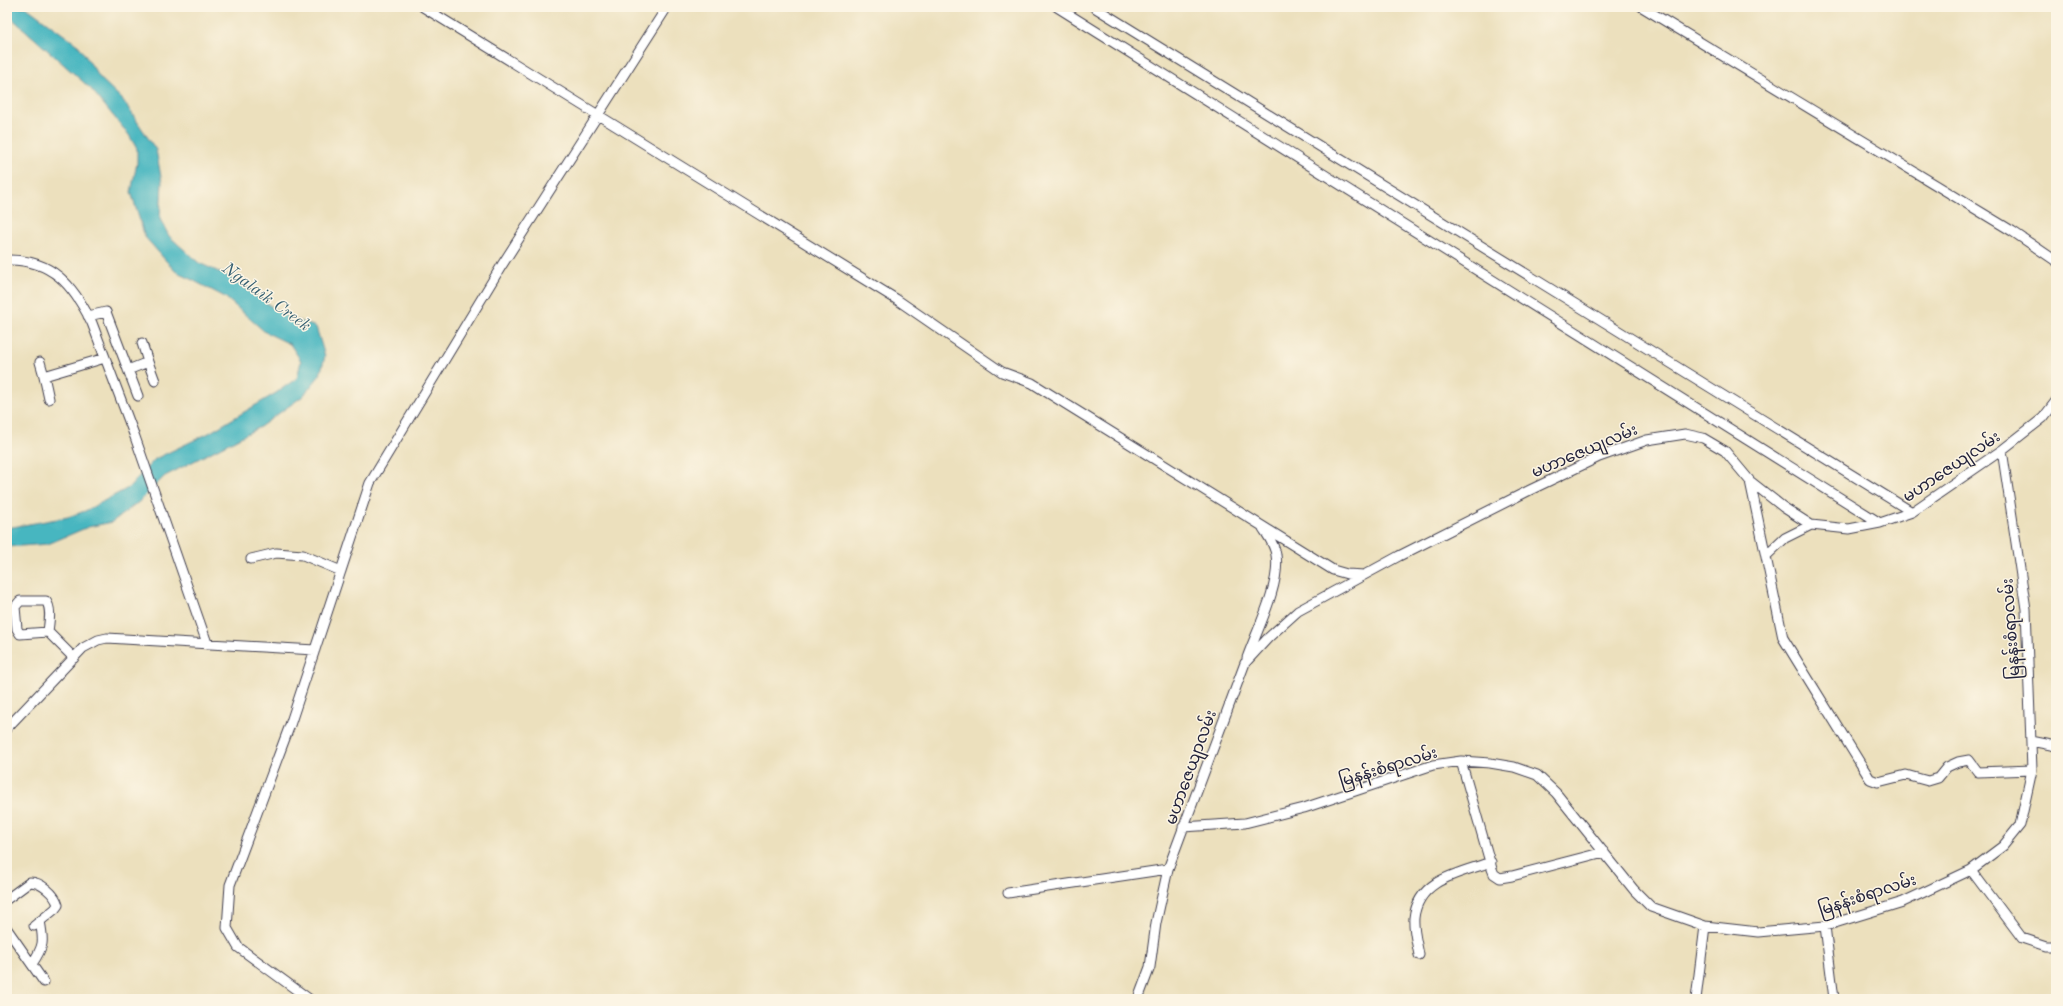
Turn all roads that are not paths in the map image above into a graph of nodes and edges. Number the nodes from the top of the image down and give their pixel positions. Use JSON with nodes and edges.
{"nodes":[{"id":1,"x":423,"y":7,"type":"edge"},
{"id":2,"x":667,"y":7,"type":"edge"},
{"id":3,"x":1057,"y":7,"type":"edge"},
{"id":4,"x":1094,"y":7,"type":"edge"},
{"id":5,"x":1642,"y":7,"type":"edge"},
{"id":6,"x":599,"y":116,"type":"junction"},
{"id":7,"x":7,"y":260,"type":"edge"},
{"id":8,"x":2056,"y":261,"type":"edge"},
{"id":9,"x":88,"y":316,"type":"junction"},
{"id":10,"x":142,"y":343,"type":"dead end"},
{"id":11,"x":105,"y":358,"type":"junction"},
{"id":12,"x":40,"y":362,"type":"dead end"},
{"id":13,"x":148,"y":362,"type":"junction"},
{"id":14,"x":128,"y":370,"type":"junction"},
{"id":15,"x":44,"y":376,"type":"junction"},
{"id":16,"x":155,"y":381,"type":"dead end"},
{"id":17,"x":138,"y":396,"type":"dead end"},
{"id":18,"x":49,"y":399,"type":"dead end"},
{"id":19,"x":2056,"y":401,"type":"edge"},
{"id":20,"x":2002,"y":450,"type":"junction"},
{"id":21,"x":1750,"y":481,"type":"junction"},
{"id":22,"x":1912,"y":512,"type":"junction"},
{"id":23,"x":1880,"y":523,"type":"junction"},
{"id":24,"x":1261,"y":525,"type":"junction"},
{"id":25,"x":1811,"y":525,"type":"junction"},
{"id":26,"x":1766,"y":556,"type":"junction"},
{"id":27,"x":251,"y":559,"type":"dead end"},
{"id":28,"x":341,"y":571,"type":"junction"},
{"id":29,"x":1364,"y":575,"type":"junction"},
{"id":30,"x":1339,"y":590,"type":"joint"},
{"id":31,"x":48,"y":632,"type":"junction"},
{"id":32,"x":207,"y":643,"type":"junction"},
{"id":33,"x":315,"y":650,"type":"junction"},
{"id":34,"x":74,"y":658,"type":"junction"},
{"id":35,"x":1245,"y":663,"type":"junction"},
{"id":36,"x":7,"y":728,"type":"edge"},
{"id":37,"x":2031,"y":742,"type":"junction"},
{"id":38,"x":2056,"y":746,"type":"edge"},
{"id":39,"x":1461,"y":761,"type":"junction"},
{"id":40,"x":2032,"y":770,"type":"junction"},
{"id":41,"x":1183,"y":827,"type":"junction"},
{"id":42,"x":1604,"y":852,"type":"junction"},
{"id":43,"x":1491,"y":862,"type":"junction"},
{"id":44,"x":1168,"y":869,"type":"junction"},
{"id":45,"x":1971,"y":870,"type":"junction"},
{"id":46,"x":1008,"y":893,"type":"dead end"},
{"id":47,"x":7,"y":899,"type":"edge"},
{"id":48,"x":1705,"y":926,"type":"junction"},
{"id":49,"x":1825,"y":926,"type":"junction"},
{"id":50,"x":7,"y":929,"type":"edge"},
{"id":51,"x":2056,"y":946,"type":"edge"},
{"id":52,"x":1419,"y":955,"type":"dead end"},
{"id":53,"x":32,"y":964,"type":"junction"},
{"id":54,"x":44,"y":982,"type":"dead end"},
{"id":55,"x":309,"y":999,"type":"edge"},
{"id":56,"x":1138,"y":999,"type":"edge"},
{"id":57,"x":1696,"y":999,"type":"edge"},
{"id":58,"x":1834,"y":999,"type":"edge"}],
"edges":[{"from":1,"to":6,"type":"street"},
{"from":2,"to":6,"type":"street"},
{"from":3,"to":23,"type":"street"},
{"from":4,"to":22,"type":"street"},
{"from":5,"to":8,"type":"street"},
{"from":6,"to":24,"type":"street"},
{"from":6,"to":28,"type":"street"},
{"from":7,"to":9,"type":"street"},
{"from":9,"to":11,"type":"street"},
{"from":9,"to":14,"type":"street"},
{"from":10,"to":13,"type":"street"},
{"from":11,"to":15,"type":"street"},
{"from":11,"to":32,"type":"street"},
{"from":12,"to":15,"type":"street"},
{"from":13,"to":14,"type":"street"},
{"from":13,"to":16,"type":"street"},
{"from":14,"to":17,"type":"street"},
{"from":15,"to":18,"type":"street"},
{"from":19,"to":20,"type":"street","name":"မဟာဇေယျလမ်း"},
{"from":20,"to":22,"type":"street","name":"မဟာဇေယျလမ်း"},
{"from":20,"to":37,"type":"street","name":"မြနန်းစံရာလမ်း"},
{"from":21,"to":25,"type":"street","name":"မဟာဇေယျလမ်း"},
{"from":21,"to":26,"type":"street"},
{"from":21,"to":29,"type":"street","name":"မဟာဇေယျလမ်း"},
{"from":22,"to":23,"type":"street","name":"မဟာဇေယျလမ်း"},
{"from":23,"to":25,"type":"street","name":"မဟာဇေယျလမ်း"},
{"from":24,"to":29,"type":"street"},
{"from":24,"to":35,"type":"street"},
{"from":25,"to":26,"type":"street"},
{"from":26,"to":40,"type":"street"},
{"from":27,"to":28,"type":"street"},
{"from":28,"to":33,"type":"street"},
{"from":29,"to":30,"type":"street","name":"မဟာဇေယျလမ်း"},
{"from":30,"to":35,"type":"street","name":"မဟာဇေယျာလမ်း"},
{"from":31,"to":31,"type":"street"},
{"from":31,"to":34,"type":"street"},
{"from":32,"to":33,"type":"street"},
{"from":32,"to":34,"type":"street"},
{"from":33,"to":55,"type":"street"},
{"from":34,"to":36,"type":"street"},
{"from":35,"to":41,"type":"street","name":"မဟာဇေယျာလမ်း"},
{"from":37,"to":38,"type":"street"},
{"from":37,"to":40,"type":"street","name":"မြနန်းစံရာလမ်း"},
{"from":39,"to":41,"type":"street","name":"မြနန်းစံရာလမ်း"},
{"from":39,"to":42,"type":"street","name":"မြနန်းစံရာလမ်း"},
{"from":39,"to":43,"type":"street"},
{"from":40,"to":45,"type":"street","name":"မြနန်းစံရာလမ်း"},
{"from":41,"to":44,"type":"street","name":"မဟာဇေယျာလမ်း"},
{"from":42,"to":43,"type":"street"},
{"from":42,"to":48,"type":"street","name":"မြနန်းစံရာလမ်း"},
{"from":43,"to":52,"type":"street"},
{"from":44,"to":46,"type":"street"},
{"from":44,"to":56,"type":"street","name":"မဟာဇေယျာလမ်း"},
{"from":45,"to":49,"type":"street","name":"မြနန်းစံရာလမ်း"},
{"from":45,"to":51,"type":"street"},
{"from":47,"to":53,"type":"street"},
{"from":48,"to":49,"type":"street","name":"မြနန်းစံရာလမ်း"},
{"from":48,"to":57,"type":"street"},
{"from":49,"to":58,"type":"street"},
{"from":50,"to":53,"type":"street"},
{"from":53,"to":54,"type":"street"}]}
